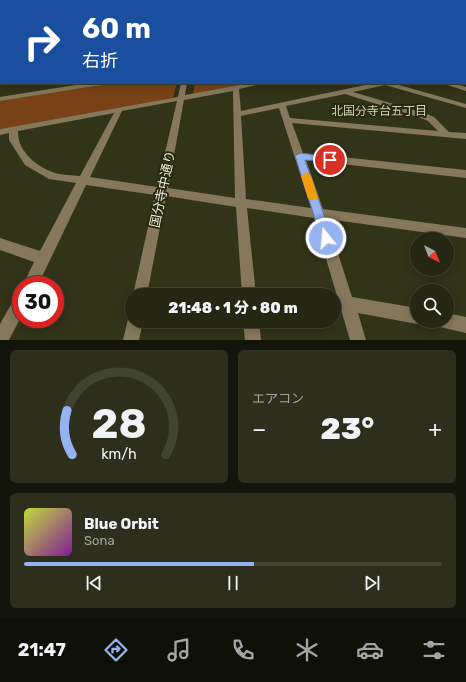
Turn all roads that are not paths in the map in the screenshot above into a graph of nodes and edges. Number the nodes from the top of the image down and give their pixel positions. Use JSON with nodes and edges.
{"nodes":[{"id":1,"x":94,"y":84,"type":"edge"},
{"id":2,"x":184,"y":84,"type":"edge"},
{"id":3,"x":257,"y":84,"type":"edge"},
{"id":4,"x":374,"y":84,"type":"edge"},
{"id":5,"x":389,"y":84,"type":"edge"},
{"id":6,"x":448,"y":84,"type":"edge"},
{"id":7,"x":362,"y":85,"type":"edge"},
{"id":8,"x":236,"y":88,"type":"junction"},
{"id":9,"x":466,"y":89,"type":"edge"},
{"id":10,"x":346,"y":92,"type":"junction"},
{"id":11,"x":182,"y":98,"type":"junction"},
{"id":12,"x":0,"y":99,"type":"edge"},
{"id":13,"x":282,"y":105,"type":"junction"},
{"id":14,"x":466,"y":106,"type":"edge"},
{"id":15,"x":119,"y":110,"type":"junction"},
{"id":16,"x":238,"y":114,"type":"junction"},
{"id":17,"x":288,"y":120,"type":"junction"},
{"id":18,"x":14,"y":129,"type":"junction"},
{"id":19,"x":0,"y":132,"type":"edge"},
{"id":20,"x":446,"y":134,"type":"junction"},
{"id":21,"x":466,"y":136,"type":"edge"},
{"id":22,"x":300,"y":156,"type":"junction"},
{"id":23,"x":466,"y":174,"type":"edge"},
{"id":24,"x":82,"y":180,"type":"junction"},
{"id":25,"x":161,"y":192,"type":"junction"},
{"id":26,"x":241,"y":203,"type":"junction"},
{"id":27,"x":319,"y":213,"type":"junction"},
{"id":28,"x":466,"y":233,"type":"edge"},
{"id":29,"x":0,"y":244,"type":"edge"},
{"id":30,"x":44,"y":259,"type":"junction"},
{"id":31,"x":35,"y":276,"type":"edge"},
{"id":32,"x":141,"y":288,"type":"edge"},
{"id":33,"x":248,"y":288,"type":"edge"},
{"id":34,"x":347,"y":304,"type":"junction"},
{"id":35,"x":410,"y":315,"type":"edge"},
{"id":36,"x":12,"y":318,"type":"edge"},
{"id":37,"x":454,"y":323,"type":"edge"},
{"id":38,"x":466,"y":325,"type":"edge"},
{"id":39,"x":134,"y":328,"type":"edge"},
{"id":40,"x":252,"y":328,"type":"edge"},
{"id":41,"x":0,"y":340,"type":"edge"},
{"id":42,"x":131,"y":340,"type":"edge"},
{"id":43,"x":253,"y":340,"type":"edge"},
{"id":44,"x":358,"y":340,"type":"edge"}],
"edges":[{"from":1,"to":12,"type":"street"},
{"from":2,"to":11,"type":"street","name":"国分寺中通り"},
{"from":3,"to":8,"type":"street"},
{"from":4,"to":7,"type":"street"},
{"from":5,"to":14,"type":"street"},
{"from":6,"to":9,"type":"street"},
{"from":7,"to":10,"type":"street"},
{"from":8,"to":11,"type":"street"},
{"from":8,"to":16,"type":"street"},
{"from":10,"to":13,"type":"street"},
{"from":10,"to":20,"type":"street"},
{"from":11,"to":15,"type":"street"},
{"from":11,"to":25,"type":"street","name":"国分寺中通り"},
{"from":13,"to":16,"type":"street"},
{"from":13,"to":17,"type":"street"},
{"from":15,"to":18,"type":"street"},
{"from":15,"to":24,"type":"street"},
{"from":16,"to":26,"type":"street"},
{"from":17,"to":20,"type":"street"},
{"from":17,"to":22,"type":"street"},
{"from":18,"to":19,"type":"street"},
{"from":18,"to":24,"type":"street"},
{"from":20,"to":21,"type":"street"},
{"from":22,"to":23,"type":"street"},
{"from":22,"to":27,"type":"street"},
{"from":24,"to":25,"type":"street"},
{"from":24,"to":30,"type":"street"},
{"from":25,"to":26,"type":"street"},
{"from":25,"to":32,"type":"street","name":"国分寺中通り"},
{"from":26,"to":27,"type":"street"},
{"from":26,"to":33,"type":"street"},
{"from":27,"to":28,"type":"street"},
{"from":27,"to":34,"type":"street"},
{"from":29,"to":30,"type":"street"},
{"from":30,"to":31,"type":"street"},
{"from":34,"to":35,"type":"street"},
{"from":34,"to":44,"type":"street"},
{"from":36,"to":41,"type":"street"},
{"from":37,"to":38,"type":"street"},
{"from":39,"to":42,"type":"street"},
{"from":40,"to":43,"type":"street"}]}
